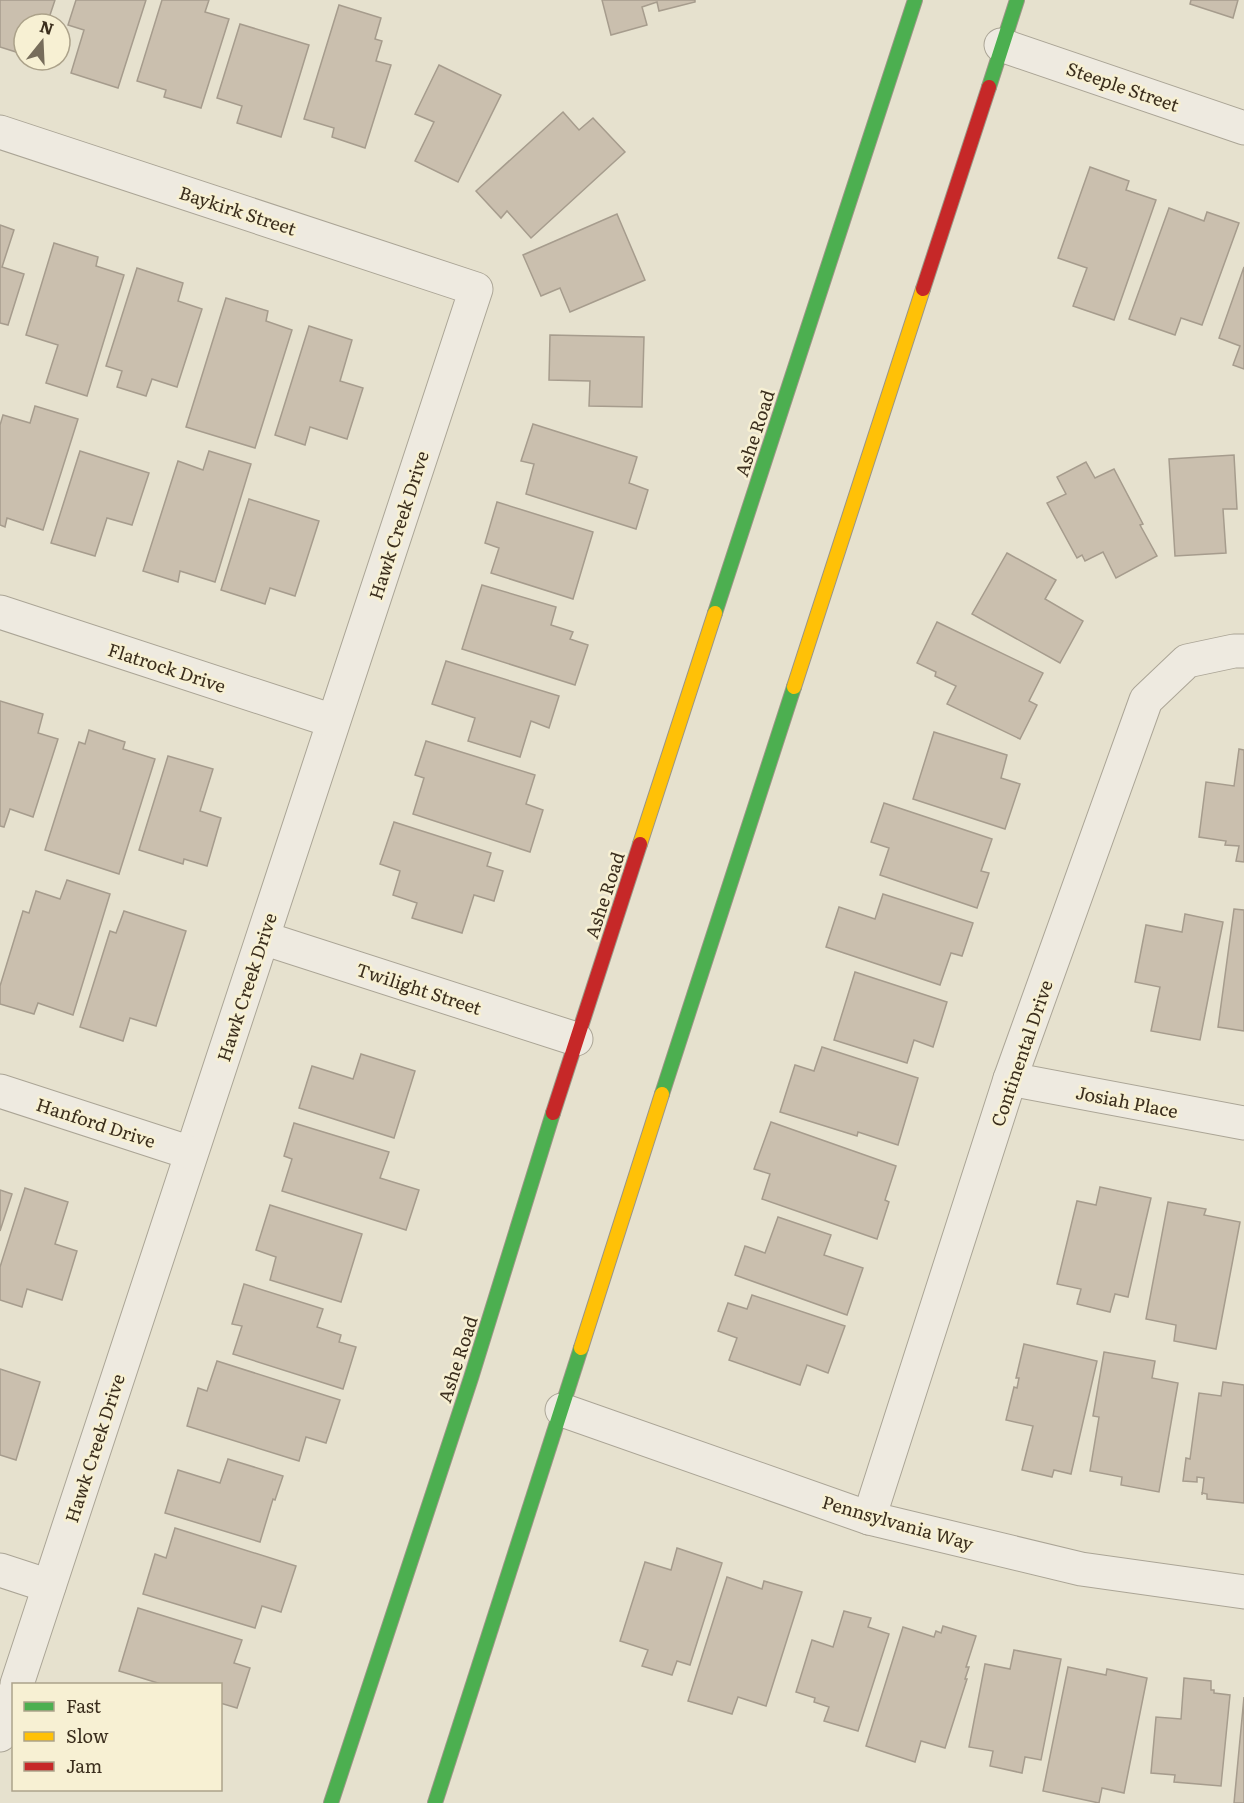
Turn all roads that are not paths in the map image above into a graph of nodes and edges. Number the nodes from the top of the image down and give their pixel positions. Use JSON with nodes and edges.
{"nodes":[{"id":1,"x":915,"y":0,"type":"edge"},
{"id":2,"x":1017,"y":0,"type":"edge"},
{"id":3,"x":1001,"y":45,"type":"junction"},
{"id":4,"x":1244,"y":128,"type":"edge"},
{"id":5,"x":0,"y":132,"type":"edge"},
{"id":6,"x":476,"y":289,"type":"joint"},
{"id":7,"x":0,"y":612,"type":"edge"},
{"id":8,"x":1244,"y":651,"type":"edge"},
{"id":9,"x":333,"y":722,"type":"junction"},
{"id":10,"x":263,"y":938,"type":"junction"},
{"id":11,"x":576,"y":1039,"type":"junction"},
{"id":12,"x":1010,"y":1079,"type":"junction"},
{"id":13,"x":0,"y":1091,"type":"edge"},
{"id":14,"x":1244,"y":1123,"type":"edge"},
{"id":15,"x":191,"y":1154,"type":"junction"},
{"id":16,"x":562,"y":1410,"type":"junction"},
{"id":17,"x":869,"y":1518,"type":"junction"},
{"id":18,"x":0,"y":1570,"type":"edge"},
{"id":19,"x":49,"y":1586,"type":"junction"},
{"id":20,"x":1244,"y":1592,"type":"edge"},
{"id":21,"x":17,"y":1683,"type":"edge"},
{"id":22,"x":12,"y":1700,"type":"edge"},
{"id":23,"x":0,"y":1736,"type":"edge"},
{"id":24,"x":331,"y":1803,"type":"edge"},
{"id":25,"x":435,"y":1803,"type":"edge"}],
"edges":[{"from":1,"to":11,"type":"street","name":"Ashe Road"},
{"from":2,"to":3,"type":"street"},
{"from":3,"to":4,"type":"street","name":"Steeple Street"},
{"from":3,"to":16,"type":"street"},
{"from":5,"to":6,"type":"street","name":"Baykirk Street"},
{"from":6,"to":9,"type":"street","name":"Hawk Creek Drive"},
{"from":7,"to":9,"type":"street","name":"Flatrock Drive"},
{"from":8,"to":12,"type":"street","name":"Continental Drive"},
{"from":9,"to":10,"type":"street","name":"Hawk Creek Drive"},
{"from":10,"to":11,"type":"street","name":"Twilight Street"},
{"from":10,"to":15,"type":"street","name":"Hawk Creek Drive"},
{"from":11,"to":24,"type":"street","name":"Ashe Road"},
{"from":12,"to":14,"type":"street","name":"Josiah Place"},
{"from":12,"to":17,"type":"street","name":"Continental Drive"},
{"from":13,"to":15,"type":"street","name":"Hanford Drive"},
{"from":15,"to":19,"type":"street","name":"Hawk Creek Drive"},
{"from":16,"to":17,"type":"street","name":"Pennsylvania Way"},
{"from":16,"to":25,"type":"street"},
{"from":17,"to":20,"type":"street","name":"Pennsylvania Way"},
{"from":18,"to":19,"type":"street"},
{"from":19,"to":21,"type":"street","name":"Hawk Creek Drive"},
{"from":22,"to":23,"type":"street"}]}
